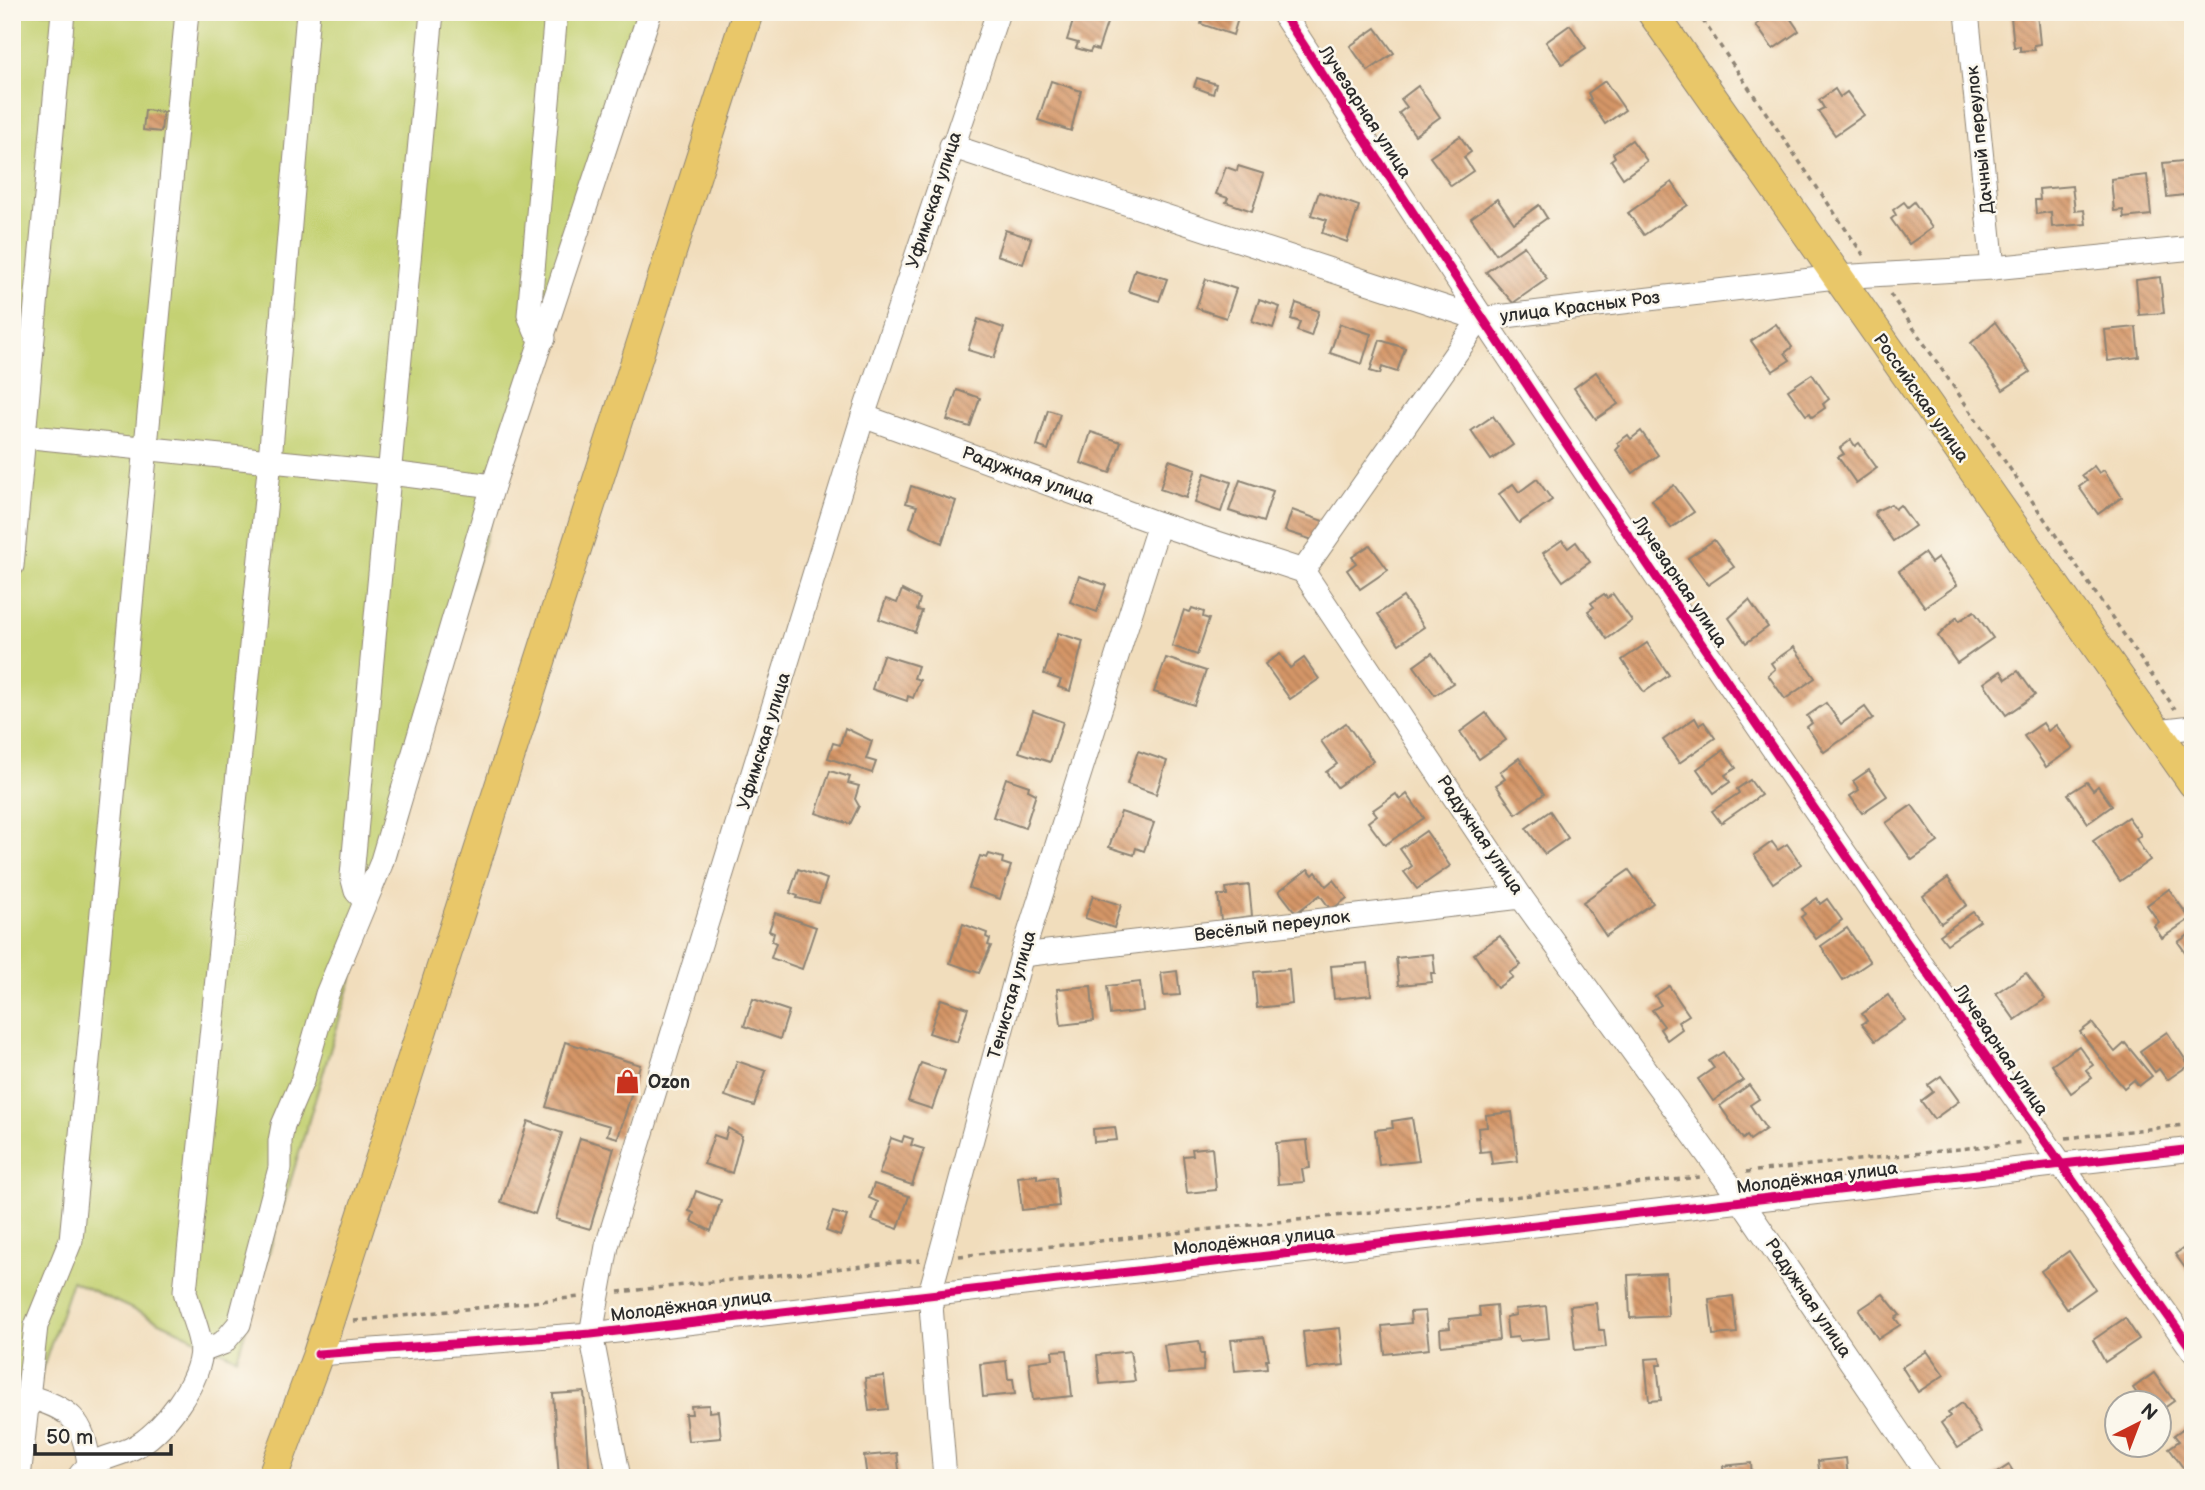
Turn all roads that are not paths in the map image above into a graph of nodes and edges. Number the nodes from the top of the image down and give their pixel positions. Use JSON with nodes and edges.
{"nodes":[{"id":1,"x":63,"y":12,"type":"edge"},
{"id":2,"x":187,"y":12,"type":"edge"},
{"id":3,"x":308,"y":12,"type":"edge"},
{"id":4,"x":432,"y":12,"type":"edge"},
{"id":5,"x":556,"y":12,"type":"edge"},
{"id":6,"x":650,"y":12,"type":"edge"},
{"id":7,"x":748,"y":12,"type":"edge"},
{"id":8,"x":998,"y":12,"type":"edge"},
{"id":9,"x":1282,"y":12,"type":"edge"},
{"id":10,"x":1652,"y":12,"type":"edge"},
{"id":11,"x":1967,"y":12,"type":"edge"},
{"id":12,"x":951,"y":146,"type":"junction"},
{"id":13,"x":2193,"y":248,"type":"edge"},
{"id":14,"x":1993,"y":268,"type":"junction"},
{"id":15,"x":1836,"y":277,"type":"junction"},
{"id":16,"x":1480,"y":319,"type":"junction"},
{"id":17,"x":544,"y":338,"type":"junction"},
{"id":18,"x":863,"y":416,"type":"junction"},
{"id":19,"x":19,"y":435,"type":"edge"},
{"id":20,"x":146,"y":448,"type":"junction"},
{"id":21,"x":270,"y":460,"type":"junction"},
{"id":22,"x":390,"y":473,"type":"junction"},
{"id":23,"x":493,"y":486,"type":"junction"},
{"id":24,"x":1159,"y":524,"type":"junction"},
{"id":25,"x":12,"y":566,"type":"edge"},
{"id":26,"x":1303,"y":571,"type":"junction"},
{"id":27,"x":2190,"y":728,"type":"edge"},
{"id":28,"x":2157,"y":731,"type":"junction"},
{"id":29,"x":2193,"y":782,"type":"edge"},
{"id":30,"x":1521,"y":897,"type":"junction"},
{"id":31,"x":364,"y":901,"type":"junction"},
{"id":32,"x":1022,"y":955,"type":"junction"},
{"id":33,"x":2193,"y":1149,"type":"edge"},
{"id":34,"x":2061,"y":1165,"type":"junction"},
{"id":35,"x":1742,"y":1202,"type":"junction"},
{"id":36,"x":930,"y":1293,"type":"junction"},
{"id":37,"x":591,"y":1334,"type":"junction"},
{"id":38,"x":201,"y":1351,"type":"junction"},
{"id":39,"x":2193,"y":1351,"type":"edge"},
{"id":40,"x":318,"y":1354,"type":"junction"},
{"id":41,"x":27,"y":1396,"type":"junction"},
{"id":42,"x":84,"y":1471,"type":"edge"},
{"id":43,"x":19,"y":1478,"type":"edge"},
{"id":44,"x":271,"y":1478,"type":"edge"},
{"id":45,"x":619,"y":1478,"type":"edge"},
{"id":46,"x":945,"y":1478,"type":"edge"},
{"id":47,"x":1930,"y":1478,"type":"edge"}],
"edges":[{"from":1,"to":19,"type":"street"},
{"from":2,"to":20,"type":"street"},
{"from":3,"to":21,"type":"street"},
{"from":4,"to":22,"type":"street"},
{"from":5,"to":17,"type":"street"},
{"from":6,"to":17,"type":"street"},
{"from":7,"to":40,"type":"main road"},
{"from":8,"to":12,"type":"street","name":"Уфимская улица"},
{"from":9,"to":16,"type":"street","name":"Лучезарная улица"},
{"from":10,"to":15,"type":"main road","name":"Российская улица"},
{"from":11,"to":14,"type":"street","name":"Дачный переулок"},
{"from":12,"to":16,"type":"street","name":"улица Красных Роз"},
{"from":12,"to":18,"type":"street","name":"Уфимская улица"},
{"from":13,"to":14,"type":"street","name":"улица Красных Роз"},
{"from":14,"to":15,"type":"street","name":"улица Красных Роз"},
{"from":15,"to":16,"type":"street","name":"улица Красных Роз"},
{"from":15,"to":28,"type":"main road","name":"Российская улица"},
{"from":16,"to":26,"type":"street"},
{"from":16,"to":34,"type":"street","name":"Лучезарная улица"},
{"from":17,"to":23,"type":"street"},
{"from":18,"to":24,"type":"street","name":"Радужная улица"},
{"from":18,"to":37,"type":"street","name":"Уфимская улица"},
{"from":19,"to":20,"type":"street"},
{"from":19,"to":25,"type":"street"},
{"from":20,"to":21,"type":"street"},
{"from":20,"to":41,"type":"street"},
{"from":21,"to":22,"type":"street"},
{"from":21,"to":38,"type":"street"},
{"from":22,"to":23,"type":"street"},
{"from":22,"to":31,"type":"street"},
{"from":23,"to":31,"type":"street"},
{"from":24,"to":26,"type":"street","name":"Радужная улица"},
{"from":24,"to":32,"type":"street","name":"Тенистая улица"},
{"from":26,"to":30,"type":"street","name":"Радужная улица"},
{"from":27,"to":28,"type":"street"},
{"from":28,"to":29,"type":"main road","name":"Российская улица"},
{"from":30,"to":32,"type":"street","name":"Весёлый переулок"},
{"from":30,"to":35,"type":"street","name":"Радужная улица"},
{"from":31,"to":38,"type":"street"},
{"from":32,"to":36,"type":"street","name":"Тенистая улица"},
{"from":33,"to":34,"type":"street","name":"Молодёжная улица"},
{"from":34,"to":35,"type":"street","name":"Молодёжная улица"},
{"from":34,"to":39,"type":"street","name":"Лучезарная улица"},
{"from":35,"to":36,"type":"street","name":"Молодёжная улица"},
{"from":35,"to":47,"type":"street","name":"Радужная улица"},
{"from":36,"to":37,"type":"street","name":"Молодёжная улица"},
{"from":36,"to":46,"type":"street","name":"Тенистая улица"},
{"from":37,"to":40,"type":"street","name":"Молодёжная улица"},
{"from":37,"to":45,"type":"street","name":"Уфимская улица"},
{"from":38,"to":42,"type":"street"},
{"from":40,"to":44,"type":"main road"},
{"from":41,"to":42,"type":"street"},
{"from":41,"to":43,"type":"street"}]}
